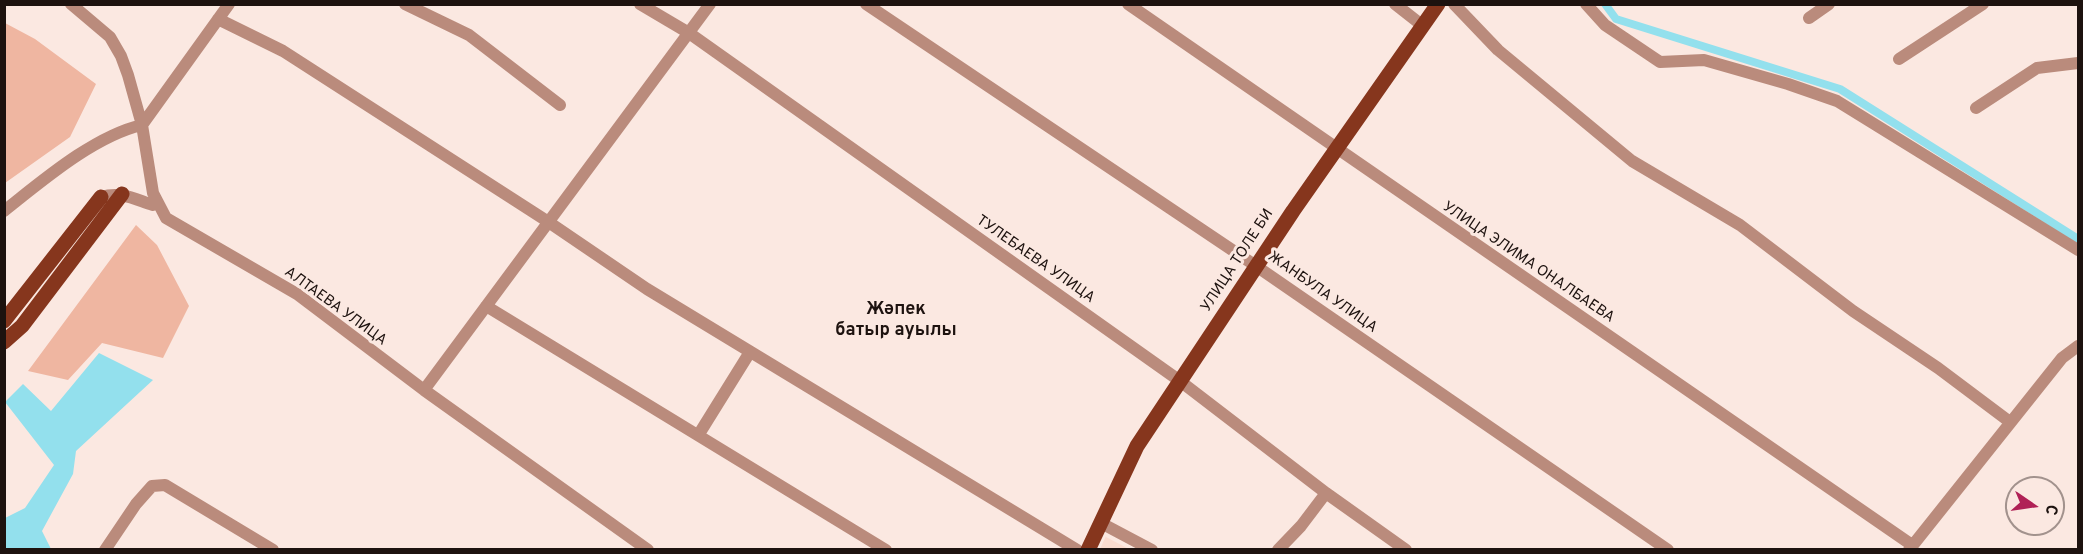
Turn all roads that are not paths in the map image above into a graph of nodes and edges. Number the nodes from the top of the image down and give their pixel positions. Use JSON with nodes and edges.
{"nodes":[{"id":1,"x":71,"y":4,"type":"edge"},
{"id":2,"x":405,"y":4,"type":"edge"},
{"id":3,"x":640,"y":4,"type":"edge"},
{"id":4,"x":710,"y":4,"type":"edge"},
{"id":5,"x":866,"y":4,"type":"edge"},
{"id":6,"x":1128,"y":4,"type":"edge"},
{"id":7,"x":1395,"y":4,"type":"edge"},
{"id":8,"x":1438,"y":4,"type":"edge"},
{"id":9,"x":1454,"y":4,"type":"edge"},
{"id":10,"x":1586,"y":4,"type":"edge"},
{"id":11,"x":1829,"y":4,"type":"edge"},
{"id":12,"x":1983,"y":4,"type":"edge"},
{"id":13,"x":225,"y":6,"type":"edge"},
{"id":14,"x":1809,"y":18,"type":"dead end"},
{"id":15,"x":218,"y":19,"type":"junction"},
{"id":16,"x":1423,"y":26,"type":"junction"},
{"id":17,"x":689,"y":33,"type":"junction"},
{"id":18,"x":1899,"y":59,"type":"dead end"},
{"id":19,"x":2079,"y":63,"type":"edge"},
{"id":20,"x":560,"y":105,"type":"dead end"},
{"id":21,"x":1976,"y":108,"type":"dead end"},
{"id":22,"x":142,"y":125,"type":"junction"},
{"id":23,"x":1336,"y":149,"type":"junction"},
{"id":24,"x":122,"y":194,"type":"junction"},
{"id":25,"x":101,"y":197,"type":"joint"},
{"id":26,"x":158,"y":203,"type":"junction"},
{"id":27,"x":4,"y":212,"type":"edge"},
{"id":28,"x":547,"y":221,"type":"junction"},
{"id":29,"x":2079,"y":250,"type":"edge"},
{"id":30,"x":1256,"y":266,"type":"junction"},
{"id":31,"x":486,"y":306,"type":"junction"},
{"id":32,"x":4,"y":321,"type":"edge"},
{"id":33,"x":4,"y":342,"type":"edge"},
{"id":34,"x":2079,"y":346,"type":"edge"},
{"id":35,"x":750,"y":352,"type":"junction"},
{"id":36,"x":1180,"y":381,"type":"junction"},
{"id":37,"x":424,"y":390,"type":"junction"},
{"id":38,"x":2010,"y":422,"type":"junction"},
{"id":39,"x":699,"y":434,"type":"junction"},
{"id":40,"x":1326,"y":493,"type":"junction"},
{"id":41,"x":1101,"y":523,"type":"junction"},
{"id":42,"x":1911,"y":547,"type":"edge"},
{"id":43,"x":105,"y":549,"type":"edge"},
{"id":44,"x":273,"y":549,"type":"edge"},
{"id":45,"x":648,"y":549,"type":"edge"},
{"id":46,"x":886,"y":549,"type":"edge"},
{"id":47,"x":1077,"y":549,"type":"edge"},
{"id":48,"x":1088,"y":549,"type":"edge"},
{"id":49,"x":1152,"y":549,"type":"edge"},
{"id":50,"x":1278,"y":549,"type":"edge"},
{"id":51,"x":1406,"y":549,"type":"edge"},
{"id":52,"x":1668,"y":549,"type":"edge"}],
"edges":[{"from":1,"to":22,"type":"street","name":"АЛТАЕВА УЛИЦА"},
{"from":2,"to":20,"type":"street"},
{"from":3,"to":17,"type":"street","name":"ТУЛЕБАЕВА УЛИЦА"},
{"from":4,"to":17,"type":"street"},
{"from":5,"to":30,"type":"street","name":"ЖАНБУЛА УЛИЦА"},
{"from":6,"to":23,"type":"street","name":"УЛИЦА ЭЛИМА ОНАЛБАЕВА"},
{"from":7,"to":16,"type":"street"},
{"from":8,"to":16,"type":"main road","name":"УЛИЦА ТОЛЕ БИ"},
{"from":9,"to":38,"type":"street"},
{"from":10,"to":29,"type":"street"},
{"from":11,"to":14,"type":"street"},
{"from":12,"to":18,"type":"street"},
{"from":13,"to":15,"type":"street"},
{"from":15,"to":22,"type":"street"},
{"from":15,"to":28,"type":"street"},
{"from":16,"to":23,"type":"main road","name":"УЛИЦА ТОЛЕ БИ"},
{"from":17,"to":28,"type":"street"},
{"from":17,"to":36,"type":"street","name":"ТУЛЕБАЕВА УЛИЦА"},
{"from":19,"to":21,"type":"street"},
{"from":22,"to":26,"type":"street","name":"АЛТАЕВА УЛИЦА"},
{"from":22,"to":27,"type":"street"},
{"from":23,"to":30,"type":"main road","name":"УЛИЦА ТОЛЕ БИ"},
{"from":23,"to":42,"type":"street","name":"УЛИЦА ЭЛИМА ОНАЛБАЕВА"},
{"from":24,"to":25,"type":"street"},
{"from":24,"to":26,"type":"street"},
{"from":24,"to":33,"type":"main road"},
{"from":25,"to":32,"type":"main road"},
{"from":26,"to":37,"type":"street","name":"АЛТАЕВА УЛИЦА"},
{"from":28,"to":31,"type":"street"},
{"from":28,"to":35,"type":"street"},
{"from":30,"to":36,"type":"main road","name":"УЛИЦА ТОЛЕ БИ"},
{"from":30,"to":52,"type":"street","name":"ЖАНБУЛА УЛИЦА"},
{"from":31,"to":37,"type":"street"},
{"from":31,"to":39,"type":"street"},
{"from":34,"to":38,"type":"street"},
{"from":35,"to":39,"type":"street"},
{"from":35,"to":47,"type":"street"},
{"from":36,"to":40,"type":"street","name":"ТУЛЕБАЕВА УЛИЦА"},
{"from":36,"to":41,"type":"main road","name":"УЛИЦА ТОЛЕ БИ"},
{"from":37,"to":45,"type":"street","name":"АЛТАЕВА УЛИЦА"},
{"from":38,"to":42,"type":"street"},
{"from":39,"to":46,"type":"street"},
{"from":40,"to":50,"type":"street"},
{"from":40,"to":51,"type":"street","name":"ТУЛЕБАЕВА УЛИЦА"},
{"from":41,"to":48,"type":"main road","name":"УЛИЦА ТОЛЕ БИ"},
{"from":41,"to":49,"type":"street"},
{"from":43,"to":44,"type":"street"}]}
